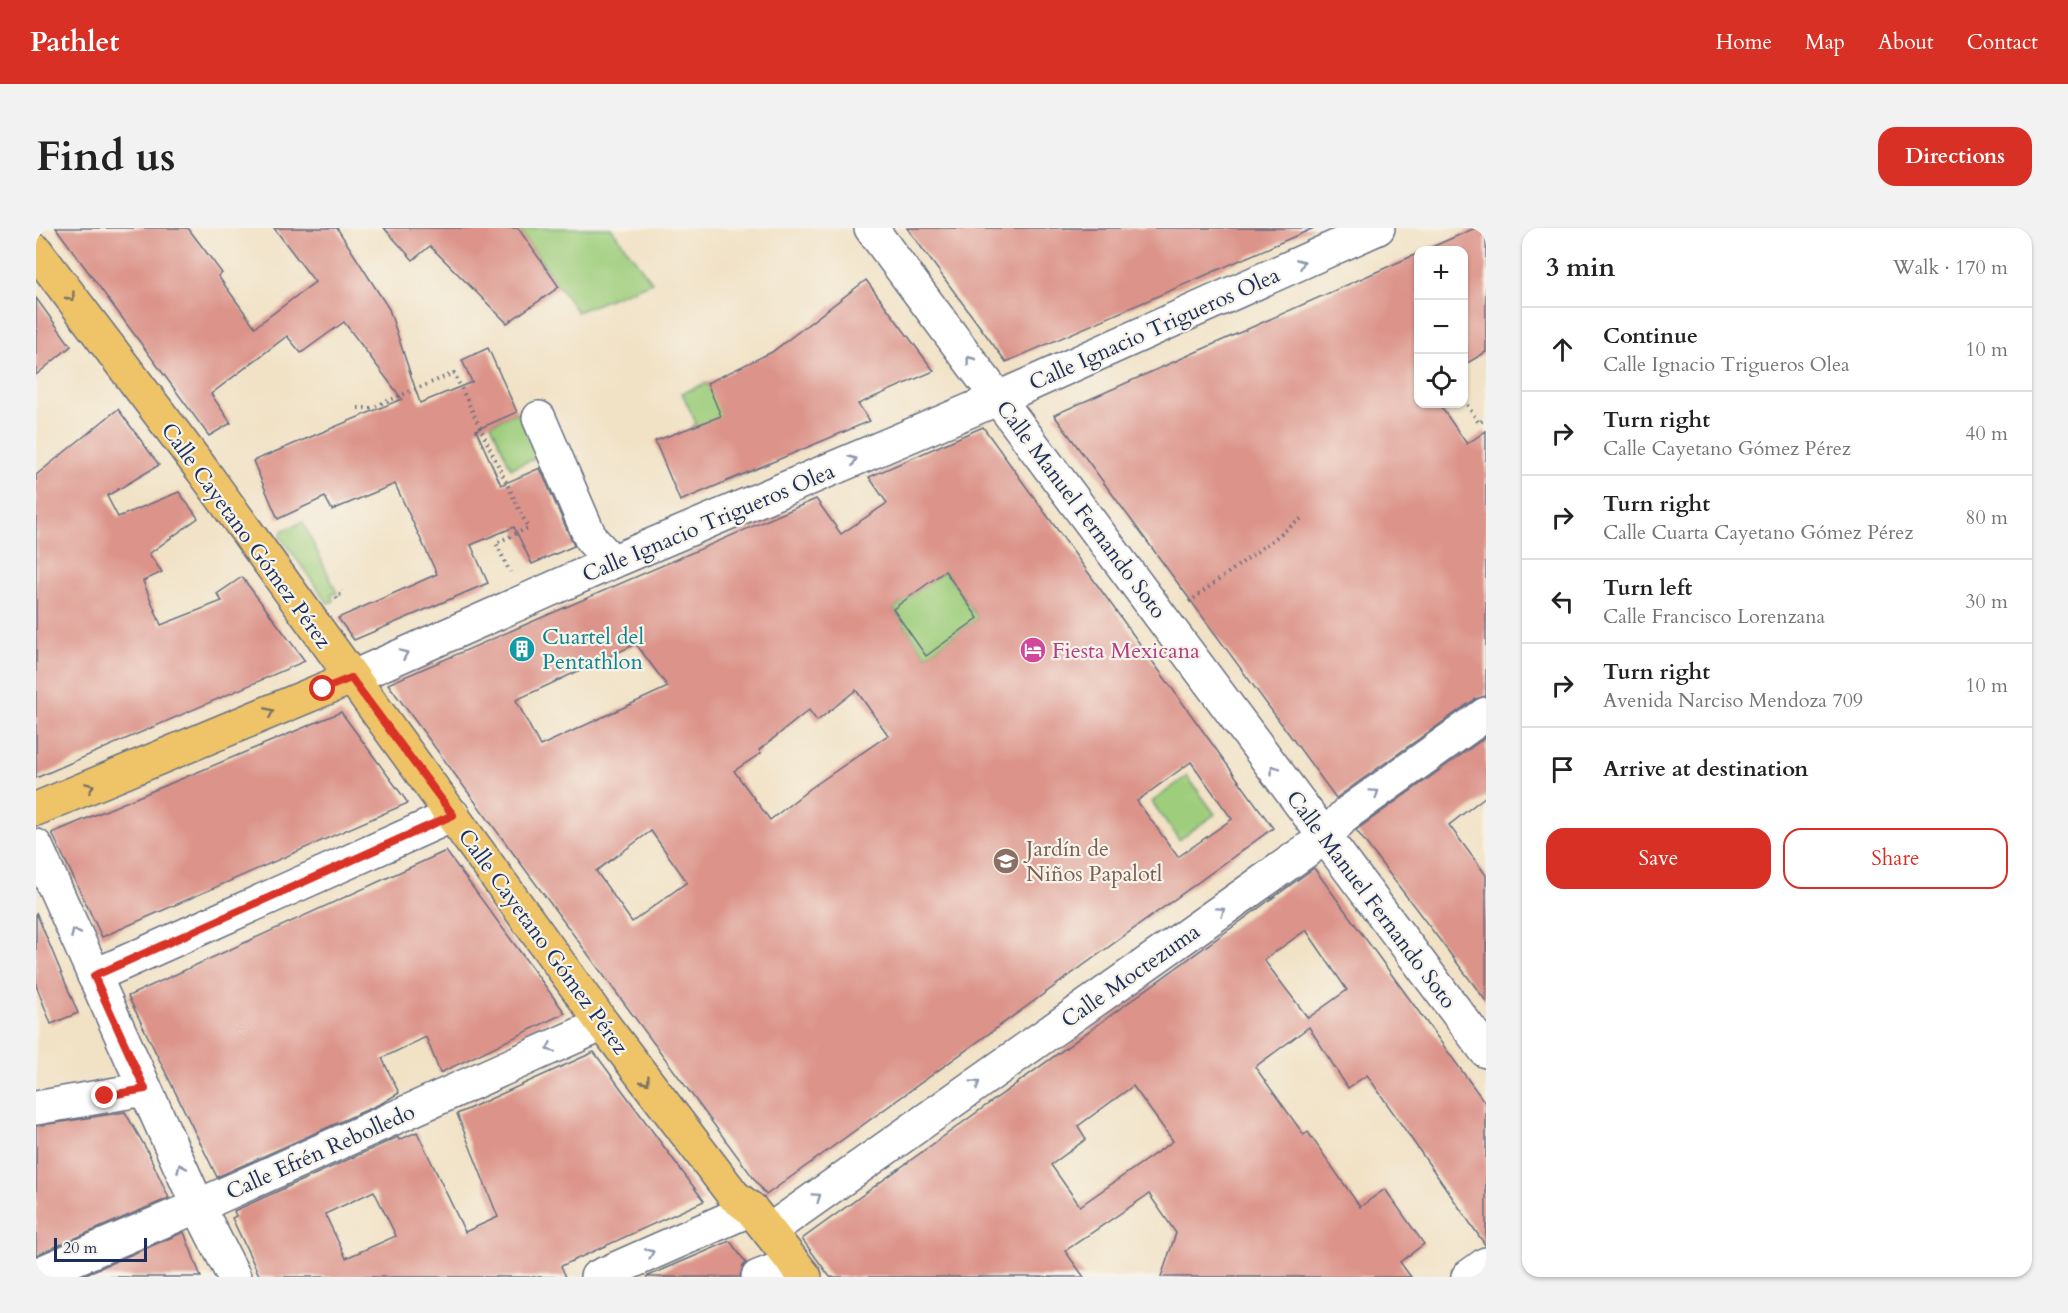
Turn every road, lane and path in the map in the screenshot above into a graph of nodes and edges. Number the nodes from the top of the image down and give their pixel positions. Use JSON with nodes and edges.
{"nodes":[{"id":1,"x":871,"y":228,"type":"edge"},
{"id":2,"x":1378,"y":228,"type":"edge"},
{"id":3,"x":36,"y":251,"type":"edge"},
{"id":4,"x":999,"y":398,"type":"junction"},
{"id":5,"x":1468,"y":406,"type":"edge"},
{"id":6,"x":358,"y":408,"type":"dead end"},
{"id":7,"x":539,"y":418,"type":"dead end"},
{"id":8,"x":1486,"y":418,"type":"edge"},
{"id":9,"x":1302,"y":518,"type":"dead end"},
{"id":10,"x":612,"y":562,"type":"junction"},
{"id":11,"x":512,"y":578,"type":"dead end"},
{"id":12,"x":1191,"y":601,"type":"dead end"},
{"id":13,"x":351,"y":678,"type":"junction"},
{"id":14,"x":1486,"y":714,"type":"edge"},
{"id":15,"x":36,"y":810,"type":"edge"},
{"id":16,"x":453,"y":815,"type":"junction"},
{"id":17,"x":1324,"y":838,"type":"junction"},
{"id":18,"x":36,"y":846,"type":"edge"},
{"id":19,"x":94,"y":976,"type":"junction"},
{"id":20,"x":603,"y":1023,"type":"junction"},
{"id":21,"x":1486,"y":1051,"type":"edge"},
{"id":22,"x":145,"y":1089,"type":"junction"},
{"id":23,"x":36,"y":1108,"type":"edge"},
{"id":24,"x":198,"y":1206,"type":"junction"},
{"id":25,"x":760,"y":1220,"type":"junction"},
{"id":26,"x":1486,"y":1264,"type":"edge"},
{"id":27,"x":799,"y":1270,"type":"edge"},
{"id":28,"x":36,"y":1275,"type":"edge"},
{"id":29,"x":234,"y":1277,"type":"edge"},
{"id":30,"x":597,"y":1277,"type":"edge"},
{"id":31,"x":758,"y":1277,"type":"edge"},
{"id":32,"x":1468,"y":1277,"type":"edge"}],
"edges":[{"from":4,"to":1,"type":"street","name":"Calle Manuel Fernando Soto","one_way":true},
{"from":4,"to":2,"type":"street","name":"Calle Ignacio Trigueros Olea","one_way":true},
{"from":3,"to":13,"type":"main road","name":"Calle Cayetano Gómez Pérez","one_way":true},
{"from":10,"to":4,"type":"street","name":"Calle Ignacio Trigueros Olea","one_way":true},
{"from":17,"to":4,"type":"street","name":"Calle Manuel Fernando Soto","one_way":true},
{"from":5,"to":8,"type":"path"},
{"from":6,"to":11,"type":"path"},
{"from":7,"to":10,"type":"street"},
{"from":9,"to":12,"type":"path"},
{"from":13,"to":10,"type":"street","name":"Calle Ignacio Trigueros Olea","one_way":true},
{"from":15,"to":13,"type":"main road","name":"Calle Ignacio Trigueros Olea","one_way":true},
{"from":13,"to":16,"type":"main road","name":"Calle Cayetano Gómez Pérez"},
{"from":17,"to":14,"type":"street","name":"Calle Moctezuma","one_way":true},
{"from":16,"to":19,"type":"street"},
{"from":16,"to":20,"type":"main road","name":"Calle Cayetano Gómez Pérez"},
{"from":17,"to":21,"type":"street","name":"Calle Manuel Fernando Soto"},
{"from":25,"to":17,"type":"street","name":"Calle Moctezuma","one_way":true},
{"from":19,"to":18,"type":"street","one_way":true},
{"from":19,"to":22,"type":"street"},
{"from":20,"to":24,"type":"street","name":"Calle Efrén Rebolledo","one_way":true},
{"from":20,"to":25,"type":"main road","name":"Calle Cayetano Gómez Pérez","one_way":true},
{"from":22,"to":23,"type":"street"},
{"from":24,"to":22,"type":"street","one_way":true},
{"from":24,"to":28,"type":"street","name":"Calle Efrén Rebolledo"},
{"from":24,"to":29,"type":"street"},
{"from":25,"to":27,"type":"main road","name":"Calle Cayetano Gómez Pérez"},
{"from":30,"to":25,"type":"street","name":"Calle Moctezuma","one_way":true},
{"from":26,"to":32,"type":"street"},
{"from":27,"to":31,"type":"street"}]}
